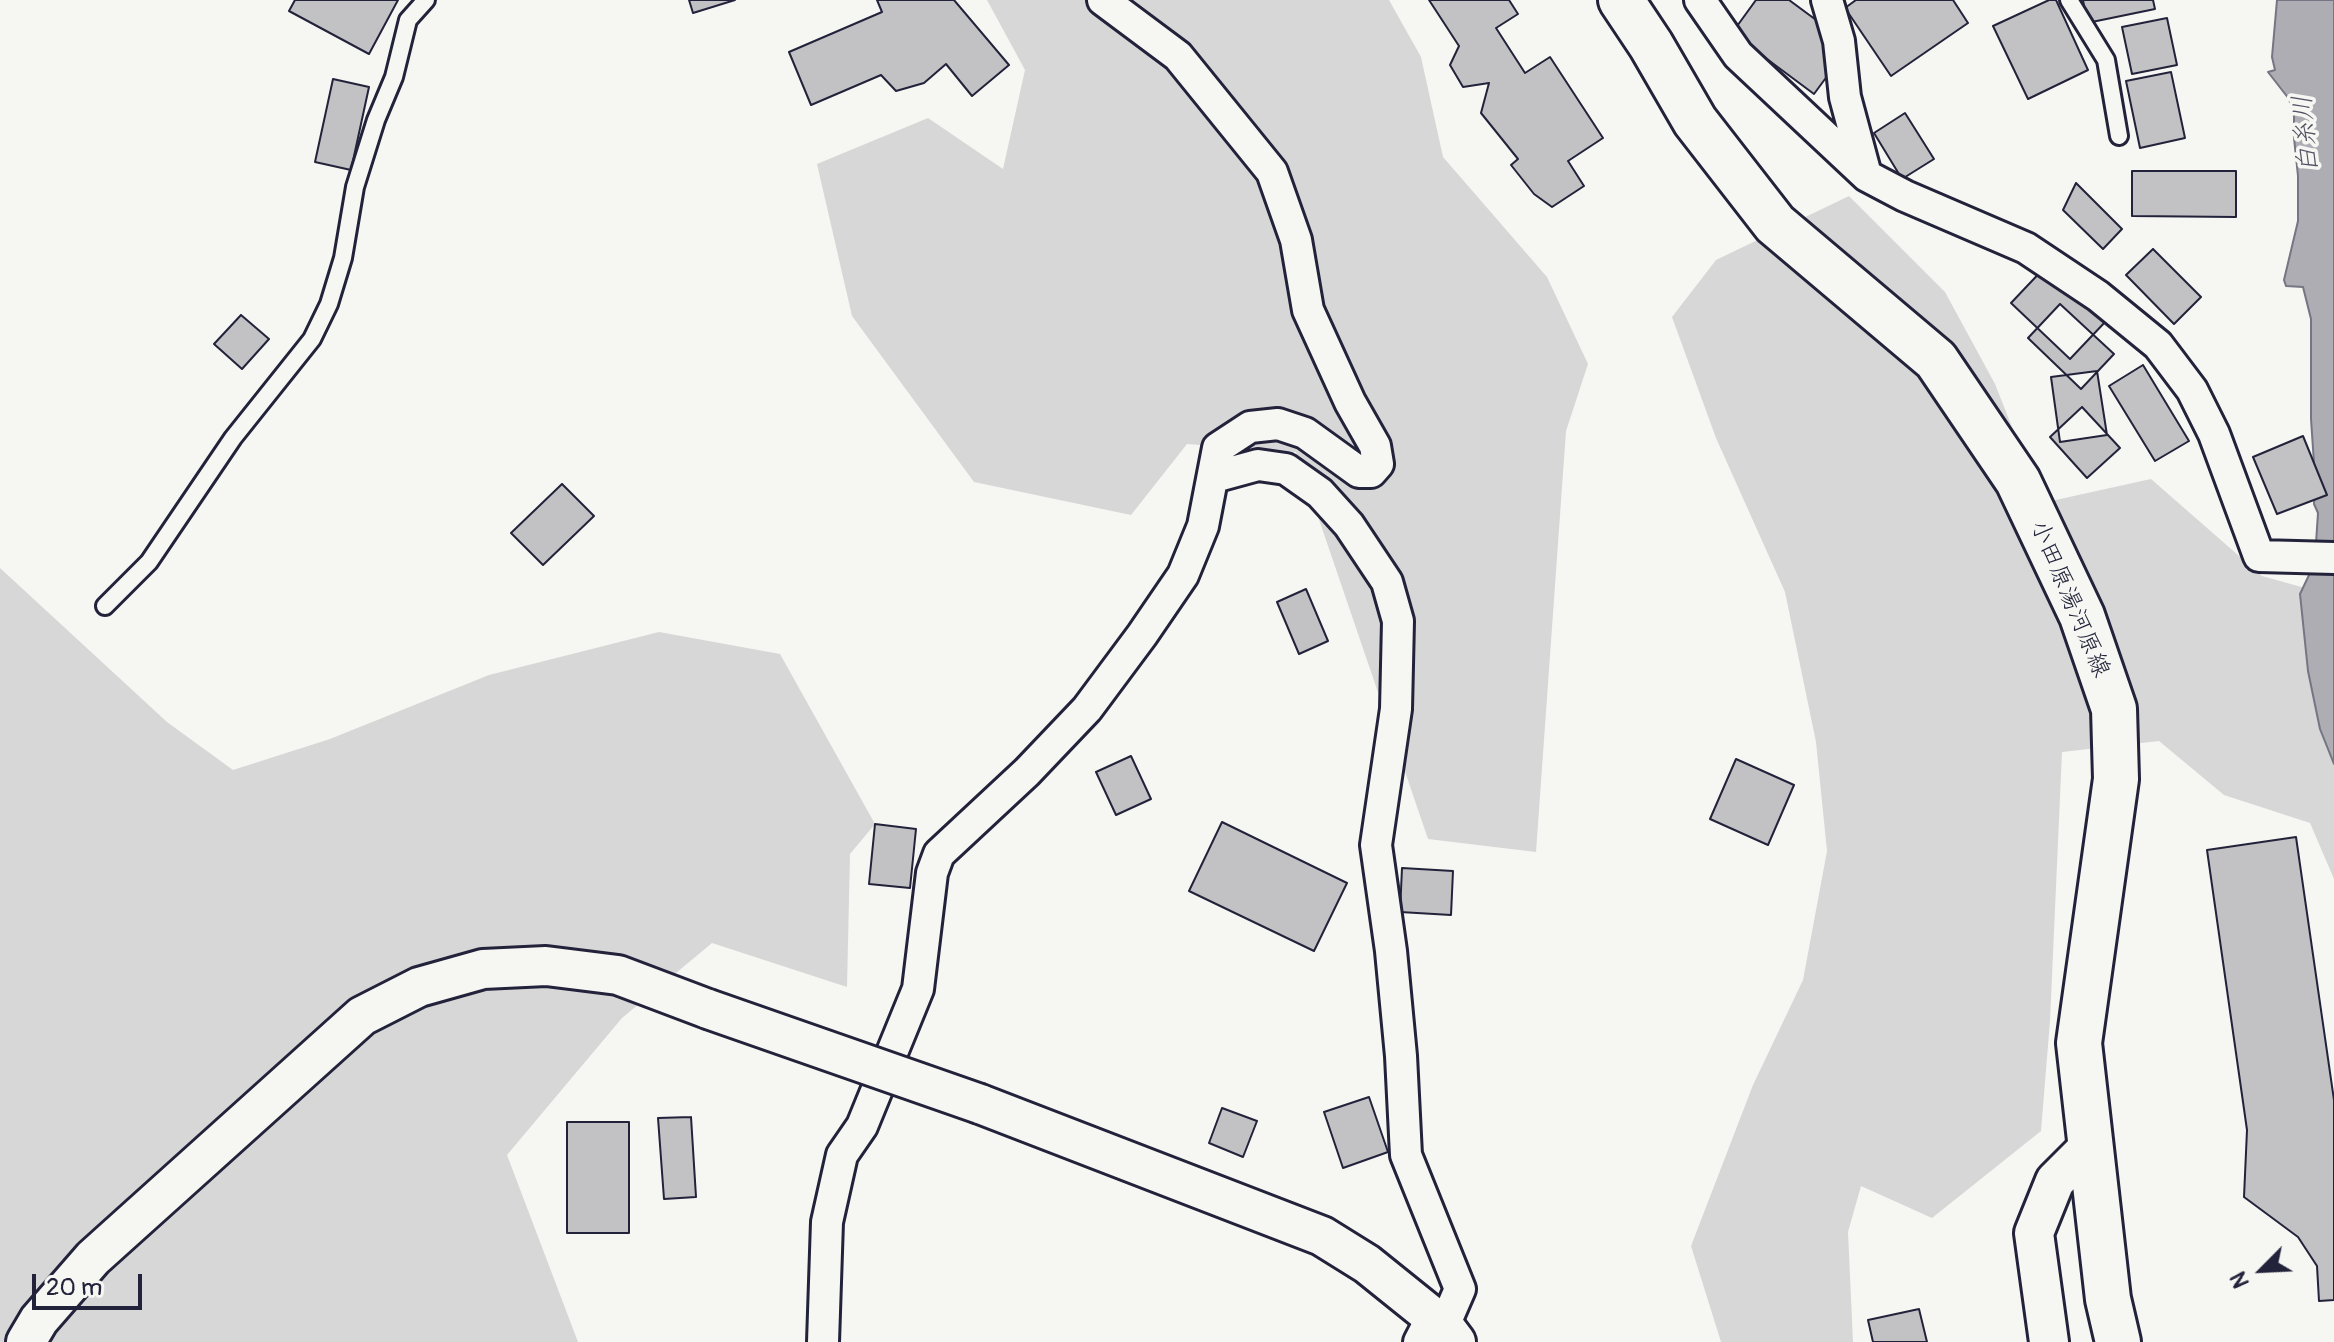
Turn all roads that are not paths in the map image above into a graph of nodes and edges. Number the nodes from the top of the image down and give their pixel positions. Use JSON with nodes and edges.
{"nodes":[{"id":1,"x":426,"y":0,"type":"edge"},
{"id":2,"x":1103,"y":0,"type":"edge"},
{"id":3,"x":1621,"y":0,"type":"edge"},
{"id":4,"x":1700,"y":0,"type":"edge"},
{"id":5,"x":1827,"y":0,"type":"edge"},
{"id":6,"x":2069,"y":0,"type":"edge"},
{"id":7,"x":2119,"y":136,"type":"dead end"},
{"id":8,"x":1867,"y":176,"type":"junction"},
{"id":9,"x":1214,"y":477,"type":"junction"},
{"id":10,"x":2334,"y":558,"type":"edge"},
{"id":11,"x":105,"y":606,"type":"dead end"},
{"id":12,"x":2089,"y":1147,"type":"junction"},
{"id":13,"x":1438,"y":1332,"type":"edge"},
{"id":14,"x":26,"y":1342,"type":"edge"},
{"id":15,"x":823,"y":1342,"type":"edge"},
{"id":16,"x":2049,"y":1342,"type":"edge"},
{"id":17,"x":2118,"y":1342,"type":"edge"}],
"edges":[{"from":1,"to":11,"type":"lane"},
{"from":2,"to":9,"type":"street"},
{"from":3,"to":12,"type":"main road","name":"小田原湯河原線"},
{"from":4,"to":8,"type":"street"},
{"from":5,"to":8,"type":"street"},
{"from":6,"to":7,"type":"lane"},
{"from":8,"to":10,"type":"street"},
{"from":9,"to":13,"type":"street"},
{"from":9,"to":15,"type":"street"},
{"from":12,"to":16,"type":"street"},
{"from":12,"to":17,"type":"main road","name":"小田原湯河原線"},
{"from":13,"to":14,"type":"street","bridge":true}]}
